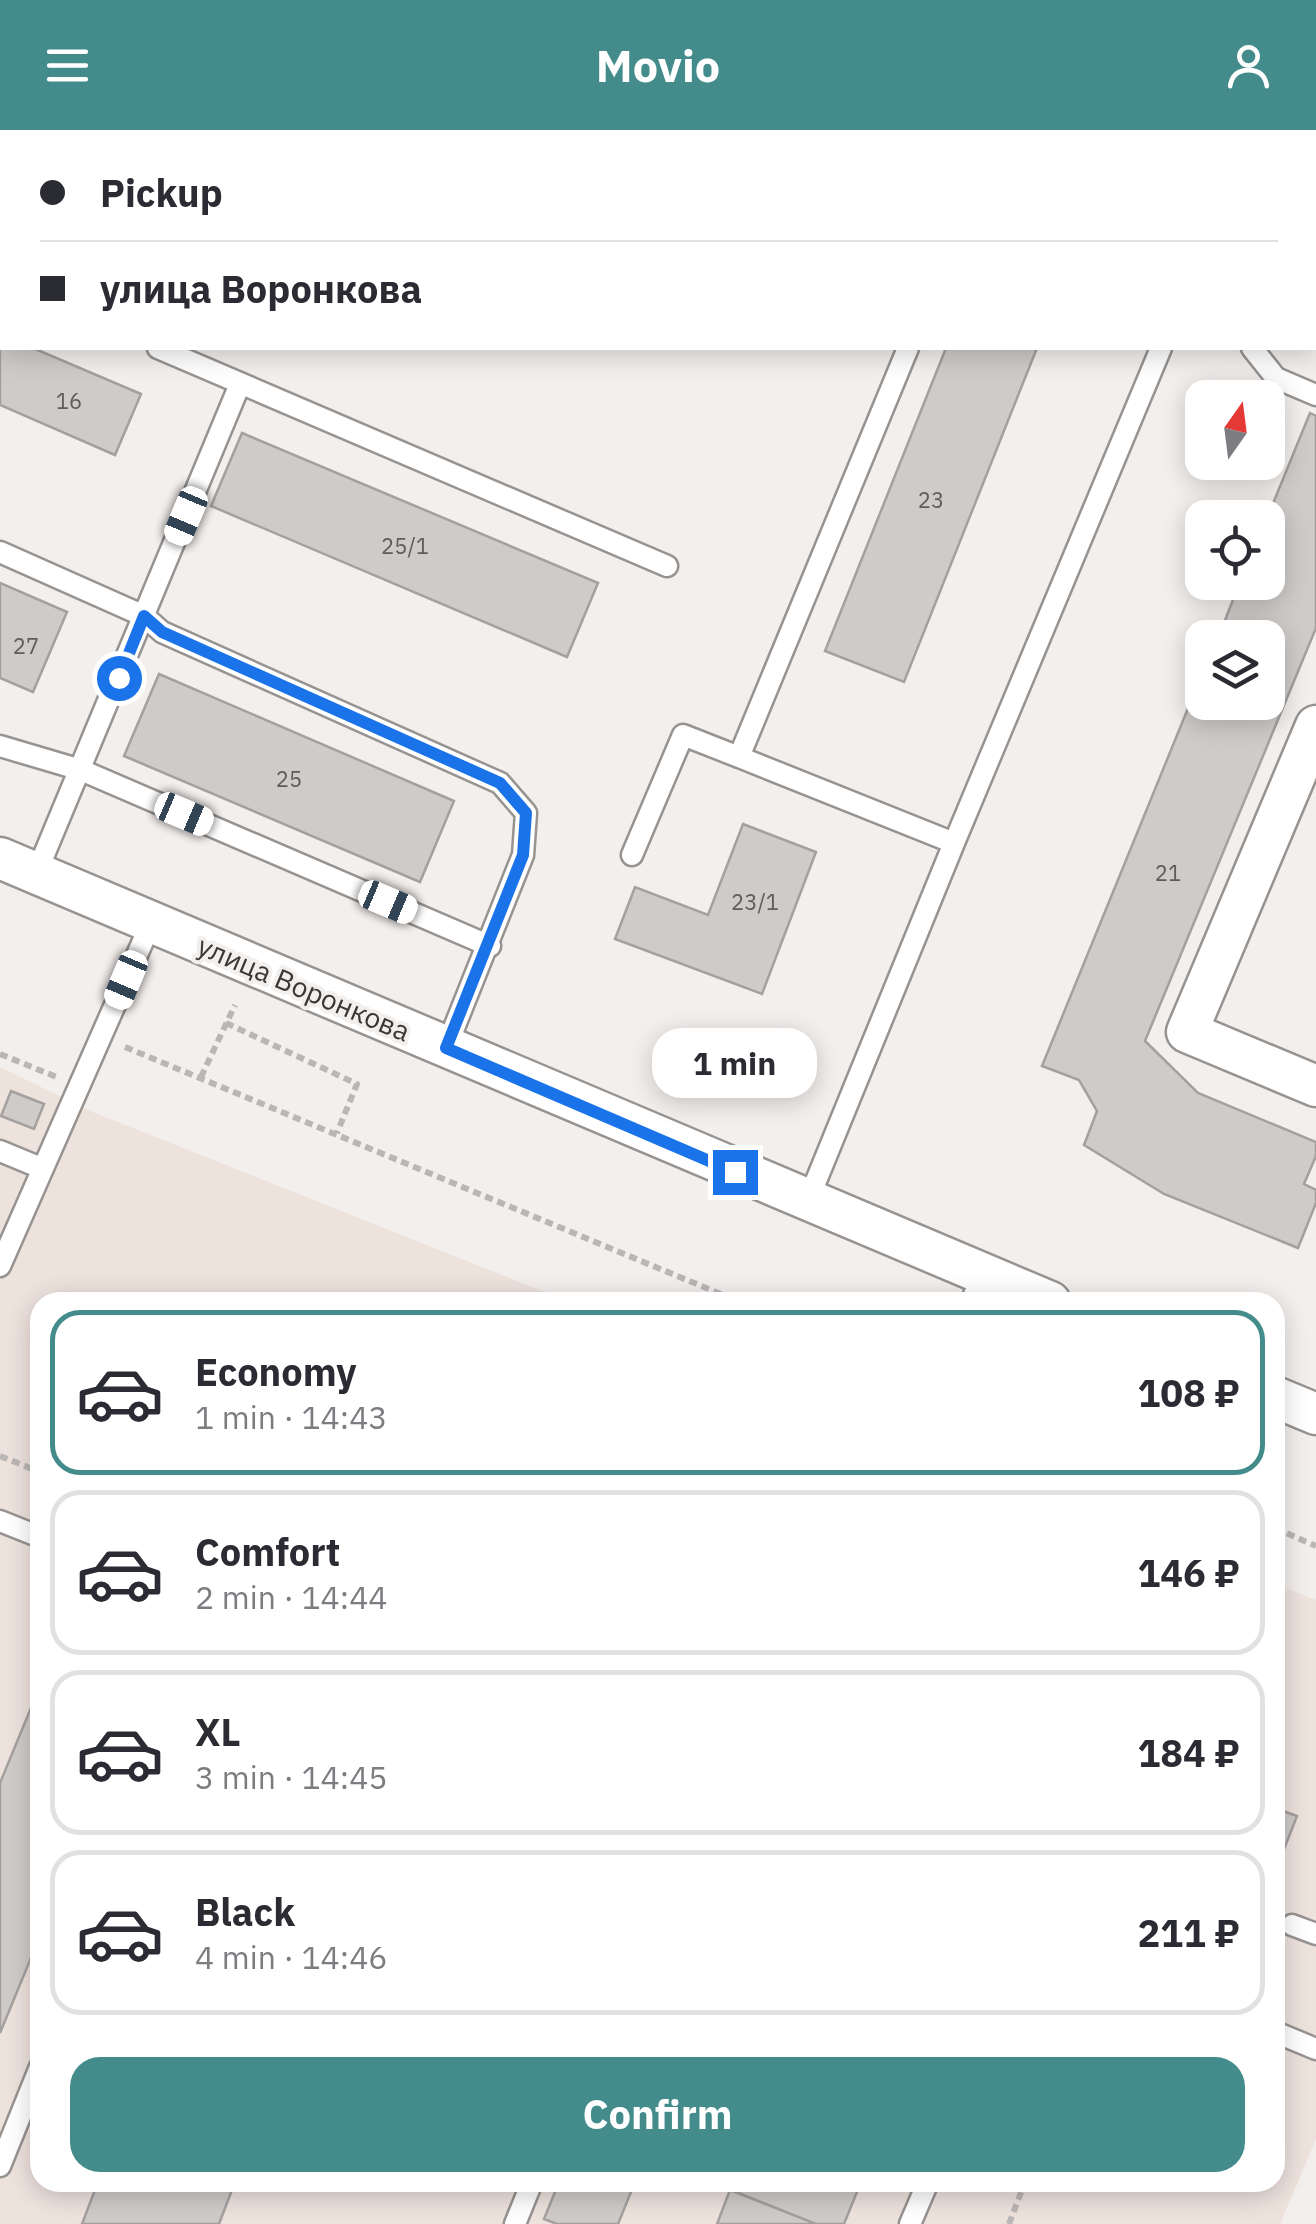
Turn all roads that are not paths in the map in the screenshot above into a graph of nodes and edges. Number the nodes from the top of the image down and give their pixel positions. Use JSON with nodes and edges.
{"nodes":[{"id":1,"x":163,"y":350,"type":"edge"},
{"id":2,"x":907,"y":350,"type":"edge"},
{"id":3,"x":1160,"y":350,"type":"edge"},
{"id":4,"x":1254,"y":350,"type":"edge"},
{"id":5,"x":240,"y":384,"type":"junction"},
{"id":6,"x":1316,"y":395,"type":"edge"},
{"id":7,"x":0,"y":552,"type":"edge"},
{"id":8,"x":667,"y":566,"type":"dead end"},
{"id":9,"x":144,"y":616,"type":"junction"},
{"id":10,"x":1316,"y":726,"type":"edge"},
{"id":11,"x":0,"y":746,"type":"edge"},
{"id":12,"x":739,"y":756,"type":"junction"},
{"id":13,"x":81,"y":770,"type":"junction"},
{"id":14,"x":954,"y":843,"type":"junction"},
{"id":15,"x":632,"y":855,"type":"dead end"},
{"id":16,"x":18,"y":866,"type":"edge"},
{"id":17,"x":150,"y":923,"type":"junction"},
{"id":18,"x":490,"y":946,"type":"junction"},
{"id":19,"x":446,"y":1048,"type":"junction"},
{"id":20,"x":1316,"y":1086,"type":"edge"},
{"id":21,"x":0,"y":1151,"type":"edge"},
{"id":22,"x":41,"y":1168,"type":"junction"},
{"id":23,"x":808,"y":1203,"type":"junction"},
{"id":24,"x":0,"y":1266,"type":"edge"},
{"id":25,"x":977,"y":1288,"type":"edge"},
{"id":26,"x":1285,"y":1401,"type":"edge"},
{"id":27,"x":1316,"y":1414,"type":"edge"},
{"id":28,"x":0,"y":1521,"type":"edge"},
{"id":29,"x":30,"y":1534,"type":"edge"},
{"id":30,"x":1292,"y":1924,"type":"dead end"},
{"id":31,"x":1316,"y":1934,"type":"edge"},
{"id":32,"x":1285,"y":2036,"type":"edge"},
{"id":33,"x":1316,"y":2049,"type":"edge"},
{"id":34,"x":30,"y":2092,"type":"edge"},
{"id":35,"x":0,"y":2166,"type":"edge"},
{"id":36,"x":528,"y":2192,"type":"edge"},
{"id":37,"x":924,"y":2192,"type":"edge"},
{"id":38,"x":515,"y":2224,"type":"edge"},
{"id":39,"x":910,"y":2224,"type":"edge"}],
"edges":[{"from":1,"to":5,"type":"lane"},
{"from":2,"to":12,"type":"lane"},
{"from":3,"to":14,"type":"lane"},
{"from":4,"to":6,"type":"lane"},
{"from":5,"to":8,"type":"lane"},
{"from":5,"to":9,"type":"lane"},
{"from":7,"to":9,"type":"lane"},
{"from":9,"to":13,"type":"lane"},
{"from":9,"to":18,"type":"lane"},
{"from":10,"to":20,"type":"street"},
{"from":11,"to":13,"type":"lane"},
{"from":12,"to":14,"type":"lane"},
{"from":12,"to":15,"type":"lane"},
{"from":13,"to":16,"type":"lane"},
{"from":13,"to":18,"type":"lane"},
{"from":14,"to":23,"type":"lane"},
{"from":16,"to":17,"type":"street","name":"улица Воронкова"},
{"from":17,"to":19,"type":"street","name":"улица Воронкова"},
{"from":17,"to":22,"type":"lane"},
{"from":18,"to":19,"type":"lane"},
{"from":19,"to":23,"type":"street","name":"улица Воронкова"},
{"from":21,"to":22,"type":"lane"},
{"from":22,"to":24,"type":"lane"},
{"from":23,"to":25,"type":"street","name":"улица Воронкова"},
{"from":26,"to":27,"type":"street"},
{"from":28,"to":29,"type":"lane"},
{"from":30,"to":31,"type":"lane"},
{"from":32,"to":33,"type":"lane"},
{"from":34,"to":35,"type":"lane"},
{"from":36,"to":38,"type":"lane"},
{"from":37,"to":39,"type":"lane"}]}
